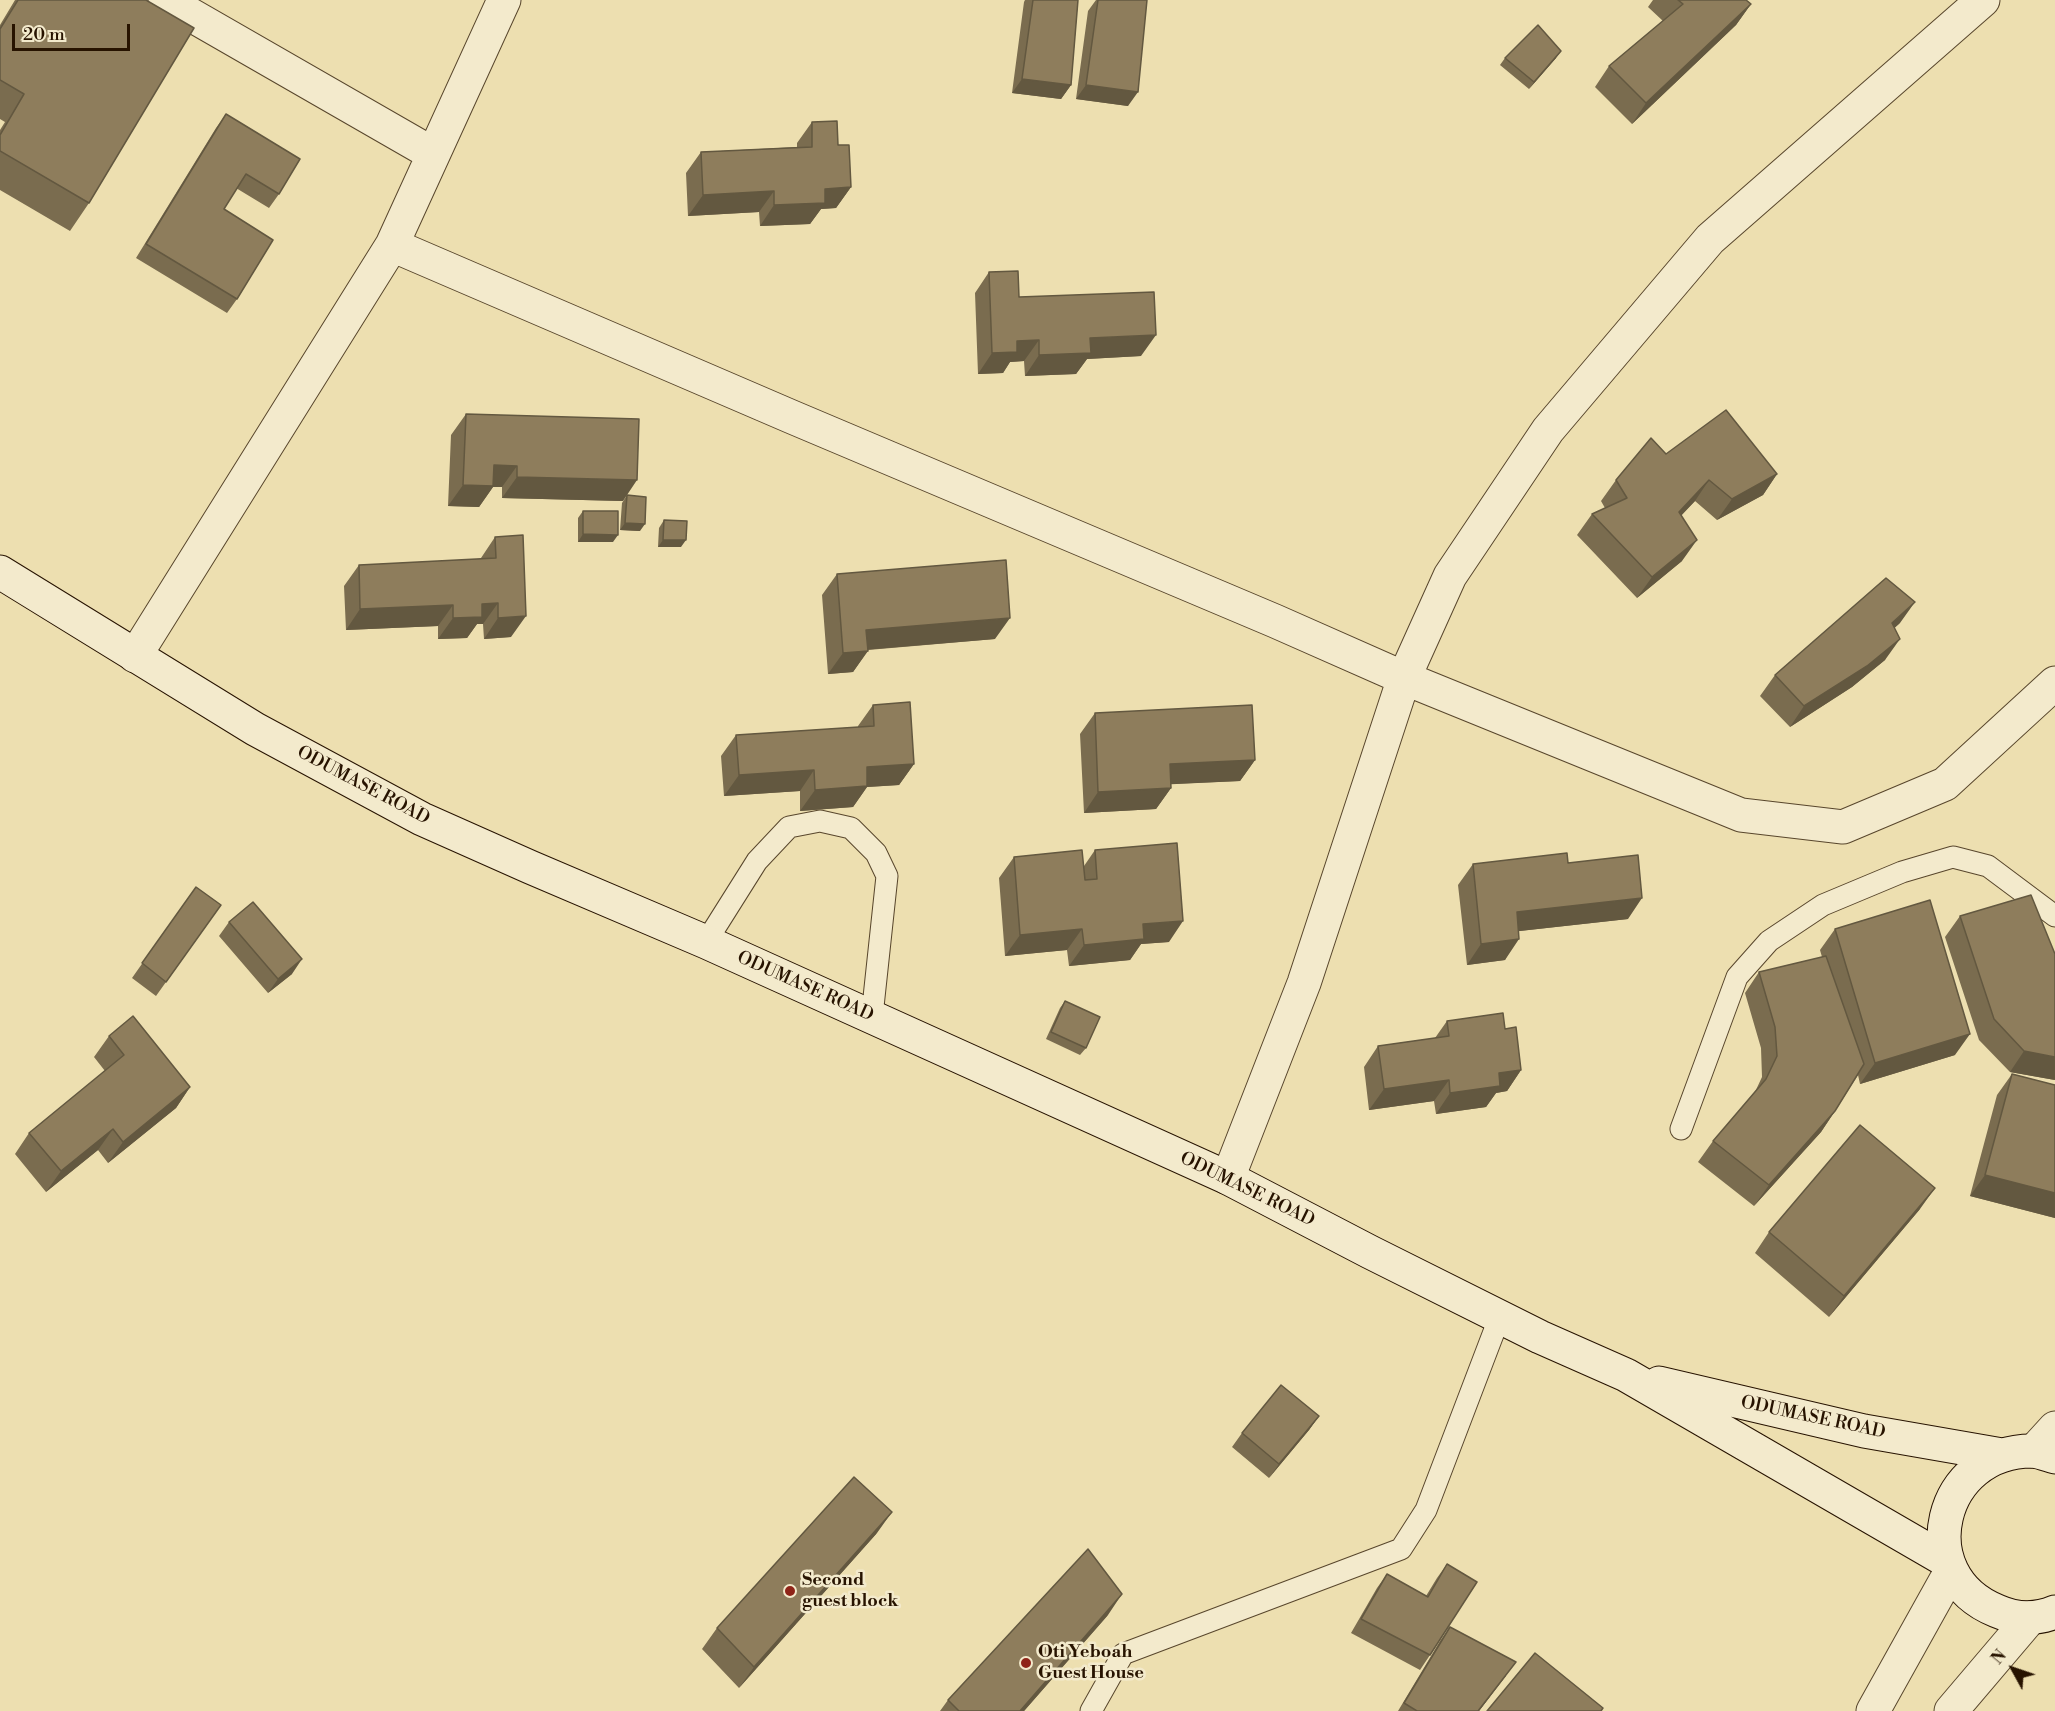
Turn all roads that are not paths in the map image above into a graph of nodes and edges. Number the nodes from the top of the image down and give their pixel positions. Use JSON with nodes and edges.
{"nodes":[{"id":1,"x":165,"y":0,"type":"edge"},
{"id":2,"x":504,"y":0,"type":"edge"},
{"id":3,"x":1983,"y":0,"type":"edge"},
{"id":4,"x":433,"y":154,"type":"junction"},
{"id":5,"x":392,"y":245,"type":"junction"},
{"id":6,"x":0,"y":572,"type":"edge"},
{"id":7,"x":135,"y":656,"type":"junction"},
{"id":8,"x":1404,"y":678,"type":"junction"},
{"id":9,"x":2055,"y":683,"type":"edge"},
{"id":10,"x":2055,"y":916,"type":"edge"},
{"id":11,"x":706,"y":942,"type":"junction"},
{"id":12,"x":872,"y":1016,"type":"junction"},
{"id":13,"x":1681,"y":1129,"type":"dead end"},
{"id":14,"x":1228,"y":1178,"type":"junction"},
{"id":15,"x":1500,"y":1316,"type":"junction"},
{"id":16,"x":1626,"y":1375,"type":"junction"},
{"id":17,"x":2048,"y":1446,"type":"edge"},
{"id":18,"x":2002,"y":1455,"type":"junction"},
{"id":19,"x":1949,"y":1566,"type":"junction"},
{"id":20,"x":2042,"y":1615,"type":"edge"},
{"id":21,"x":1091,"y":1711,"type":"edge"},
{"id":22,"x":1873,"y":1711,"type":"edge"},
{"id":23,"x":1951,"y":1711,"type":"edge"}],
"edges":[{"from":1,"to":4,"type":"street"},
{"from":2,"to":4,"type":"street"},
{"from":3,"to":8,"type":"street"},
{"from":4,"to":5,"type":"street"},
{"from":5,"to":7,"type":"street"},
{"from":5,"to":8,"type":"street"},
{"from":6,"to":7,"type":"street","name":"ODUMASE ROAD"},
{"from":7,"to":11,"type":"street","name":"ODUMASE ROAD"},
{"from":8,"to":9,"type":"street"},
{"from":8,"to":14,"type":"street"},
{"from":10,"to":13,"type":"lane"},
{"from":11,"to":12,"type":"street","name":"ODUMASE ROAD"},
{"from":11,"to":12,"type":"lane"},
{"from":12,"to":14,"type":"street","name":"ODUMASE ROAD"},
{"from":14,"to":15,"type":"street","name":"ODUMASE ROAD"},
{"from":15,"to":16,"type":"street","name":"ODUMASE ROAD"},
{"from":15,"to":21,"type":"lane"},
{"from":16,"to":18,"type":"street","name":"ODUMASE ROAD"},
{"from":16,"to":19,"type":"street","name":"ODUMASE ROAD"},
{"from":17,"to":18,"type":"street"},
{"from":18,"to":19,"type":"street"},
{"from":19,"to":20,"type":"street"},
{"from":19,"to":22,"type":"street"},
{"from":20,"to":23,"type":"street"}]}
